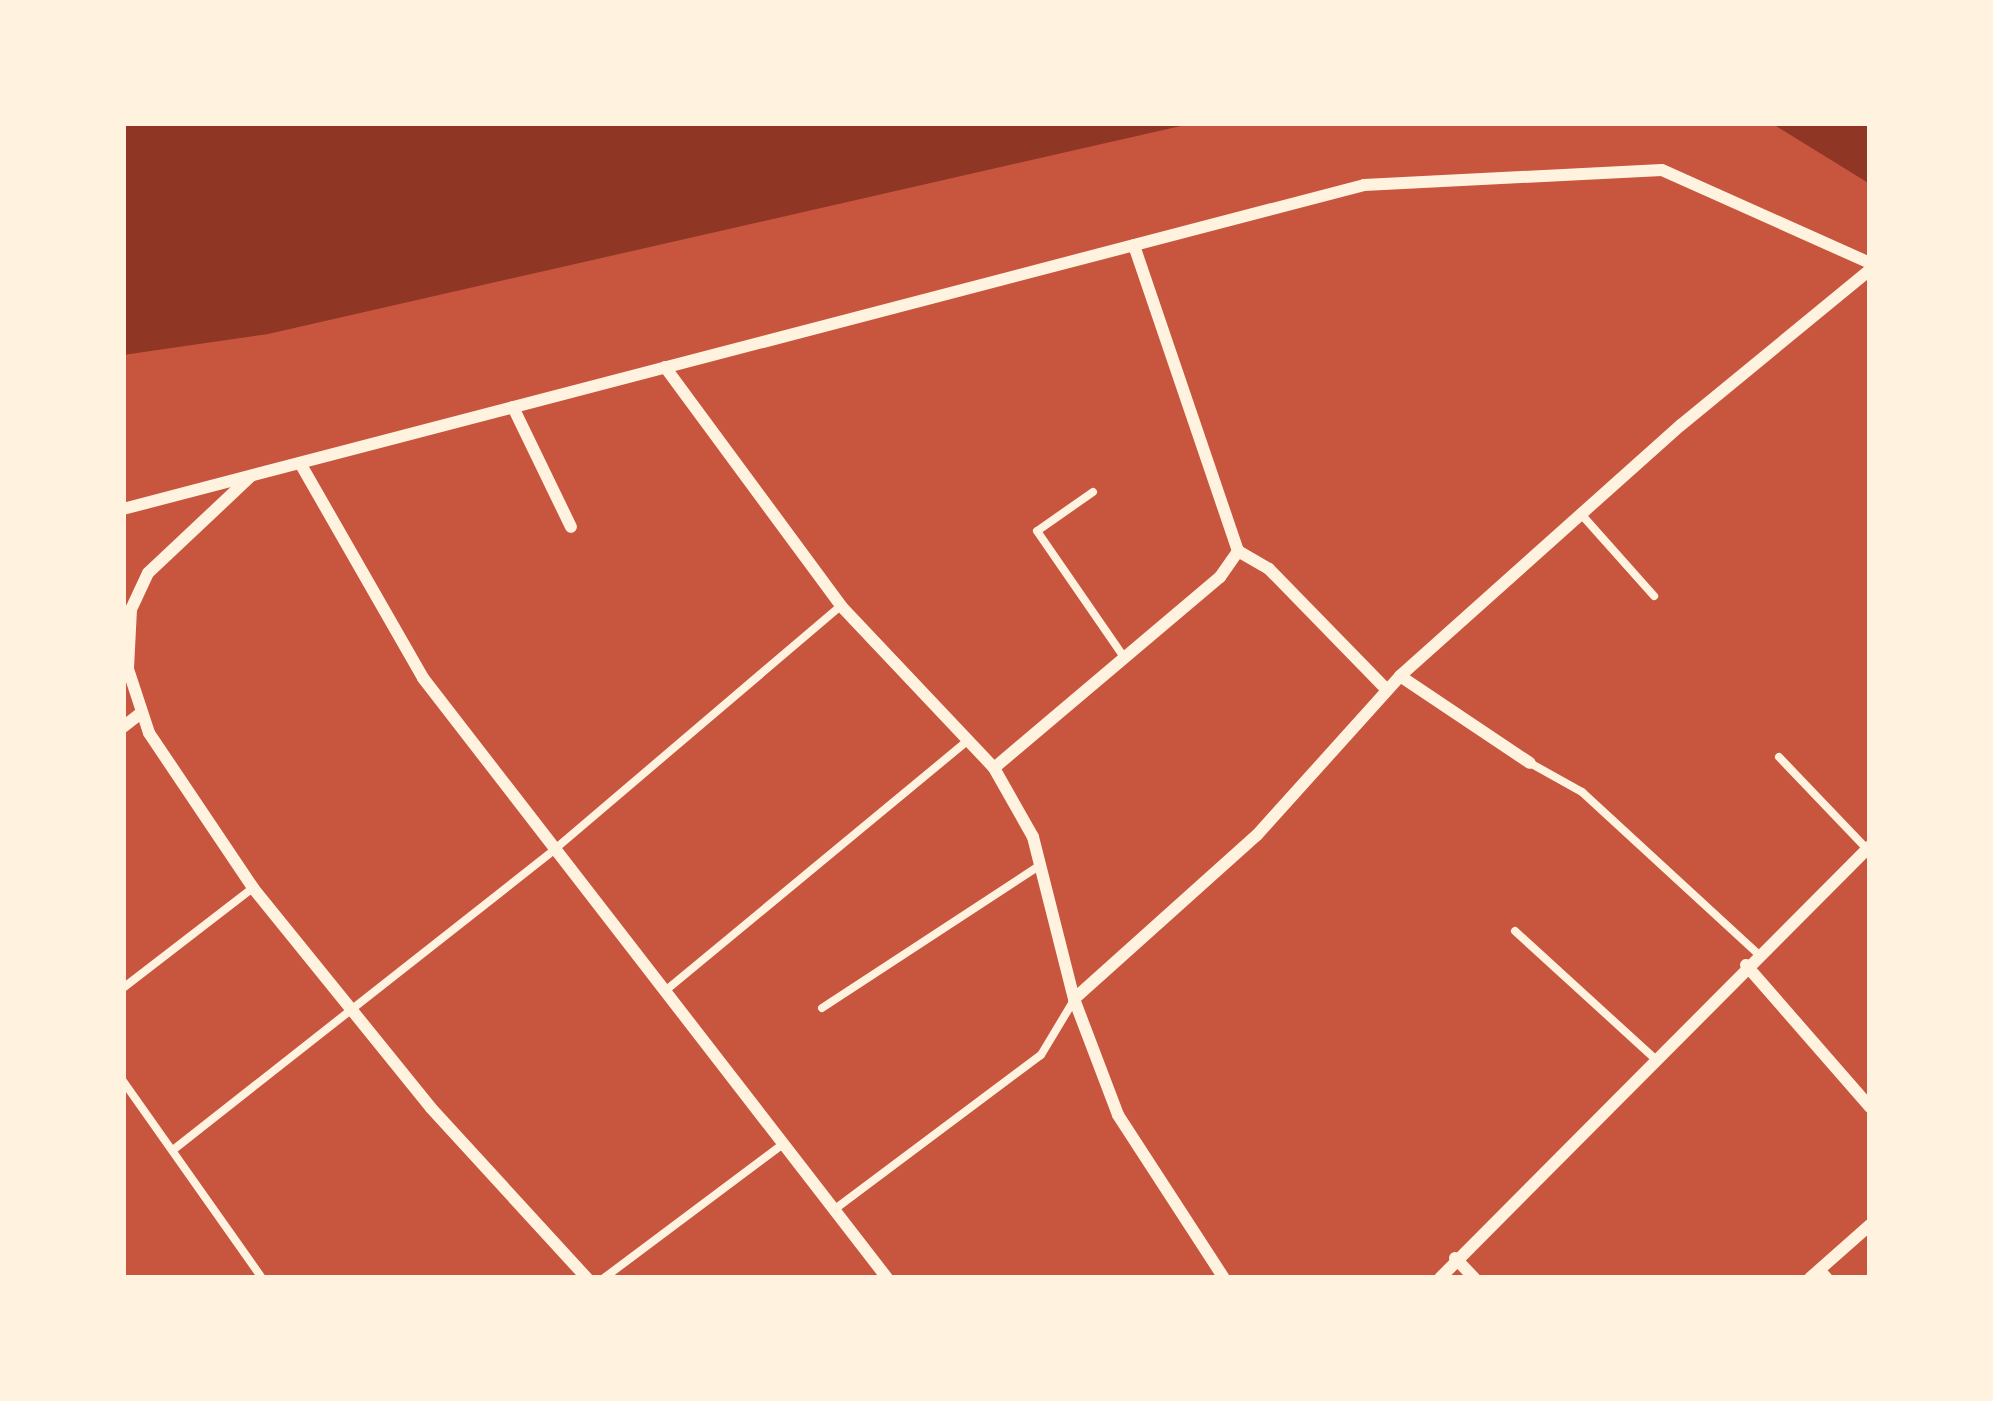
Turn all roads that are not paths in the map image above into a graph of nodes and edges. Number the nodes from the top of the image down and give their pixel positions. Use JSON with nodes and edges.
{"nodes":[{"id":1,"x":1134,"y":245,"type":"junction"},
{"id":2,"x":1870,"y":266,"type":"edge"},
{"id":3,"x":665,"y":367,"type":"junction"},
{"id":4,"x":513,"y":407,"type":"junction"},
{"id":5,"x":300,"y":463,"type":"junction"},
{"id":6,"x":252,"y":476,"type":"junction"},
{"id":7,"x":1093,"y":492,"type":"dead end"},
{"id":8,"x":123,"y":509,"type":"edge"},
{"id":9,"x":1581,"y":514,"type":"junction"},
{"id":10,"x":571,"y":527,"type":"dead end"},
{"id":11,"x":1238,"y":551,"type":"junction"},
{"id":12,"x":1654,"y":596,"type":"dead end"},
{"id":13,"x":841,"y":606,"type":"junction"},
{"id":14,"x":1124,"y":658,"type":"junction"},
{"id":15,"x":1400,"y":676,"type":"junction"},
{"id":16,"x":1387,"y":690,"type":"junction"},
{"id":17,"x":142,"y":712,"type":"junction"},
{"id":18,"x":123,"y":727,"type":"edge"},
{"id":19,"x":968,"y":740,"type":"junction"},
{"id":20,"x":1779,"y":757,"type":"dead end"},
{"id":21,"x":1530,"y":763,"type":"joint"},
{"id":22,"x":994,"y":768,"type":"junction"},
{"id":23,"x":1868,"y":848,"type":"edge"},
{"id":24,"x":555,"y":849,"type":"junction"},
{"id":25,"x":1041,"y":866,"type":"junction"},
{"id":26,"x":253,"y":889,"type":"junction"},
{"id":27,"x":1515,"y":931,"type":"dead end"},
{"id":28,"x":1757,"y":953,"type":"junction"},
{"id":29,"x":1745,"y":965,"type":"junction"},
{"id":30,"x":123,"y":988,"type":"edge"},
{"id":31,"x":665,"y":992,"type":"junction"},
{"id":32,"x":1074,"y":999,"type":"junction"},
{"id":33,"x":822,"y":1008,"type":"dead end"},
{"id":34,"x":353,"y":1011,"type":"junction"},
{"id":35,"x":1654,"y":1058,"type":"junction"},
{"id":36,"x":123,"y":1081,"type":"edge"},
{"id":37,"x":1870,"y":1107,"type":"edge"},
{"id":38,"x":782,"y":1145,"type":"junction"},
{"id":39,"x":173,"y":1150,"type":"junction"},
{"id":40,"x":832,"y":1210,"type":"junction"},
{"id":41,"x":1870,"y":1225,"type":"edge"},
{"id":42,"x":1455,"y":1258,"type":"junction"},
{"id":43,"x":1820,"y":1275,"type":"edge"},
{"id":44,"x":262,"y":1278,"type":"edge"},
{"id":45,"x":586,"y":1278,"type":"edge"},
{"id":46,"x":604,"y":1278,"type":"edge"},
{"id":47,"x":886,"y":1278,"type":"edge"},
{"id":48,"x":1224,"y":1278,"type":"edge"},
{"id":49,"x":1440,"y":1278,"type":"edge"},
{"id":50,"x":1474,"y":1278,"type":"edge"}],
"edges":[{"from":1,"to":2,"type":"street"},
{"from":1,"to":3,"type":"street"},
{"from":1,"to":11,"type":"street"},
{"from":2,"to":9,"type":"street"},
{"from":3,"to":4,"type":"street"},
{"from":3,"to":13,"type":"street"},
{"from":4,"to":5,"type":"street"},
{"from":4,"to":10,"type":"street"},
{"from":5,"to":6,"type":"street"},
{"from":5,"to":24,"type":"street"},
{"from":6,"to":8,"type":"street"},
{"from":6,"to":17,"type":"street"},
{"from":7,"to":14,"type":"lane"},
{"from":9,"to":12,"type":"lane"},
{"from":9,"to":15,"type":"street"},
{"from":11,"to":14,"type":"street"},
{"from":11,"to":16,"type":"street"},
{"from":13,"to":19,"type":"street"},
{"from":13,"to":24,"type":"lane"},
{"from":14,"to":22,"type":"street"},
{"from":15,"to":16,"type":"street"},
{"from":15,"to":21,"type":"street"},
{"from":16,"to":32,"type":"street"},
{"from":17,"to":18,"type":"street"},
{"from":17,"to":26,"type":"street"},
{"from":19,"to":22,"type":"street"},
{"from":19,"to":31,"type":"lane"},
{"from":20,"to":23,"type":"lane"},
{"from":21,"to":28,"type":"lane"},
{"from":22,"to":25,"type":"street"},
{"from":23,"to":28,"type":"street"},
{"from":24,"to":31,"type":"street"},
{"from":24,"to":34,"type":"lane"},
{"from":25,"to":32,"type":"street"},
{"from":25,"to":33,"type":"lane"},
{"from":26,"to":30,"type":"lane"},
{"from":26,"to":34,"type":"street"},
{"from":27,"to":35,"type":"lane"},
{"from":28,"to":29,"type":"street"},
{"from":29,"to":35,"type":"street"},
{"from":29,"to":37,"type":"street"},
{"from":31,"to":38,"type":"street"},
{"from":32,"to":40,"type":"lane"},
{"from":32,"to":48,"type":"street"},
{"from":34,"to":39,"type":"lane"},
{"from":34,"to":45,"type":"street"},
{"from":35,"to":42,"type":"street"},
{"from":36,"to":39,"type":"lane"},
{"from":38,"to":40,"type":"street"},
{"from":38,"to":46,"type":"lane"},
{"from":39,"to":44,"type":"lane"},
{"from":40,"to":47,"type":"street"},
{"from":41,"to":43,"type":"street"},
{"from":42,"to":49,"type":"street"},
{"from":42,"to":50,"type":"street"}]}
